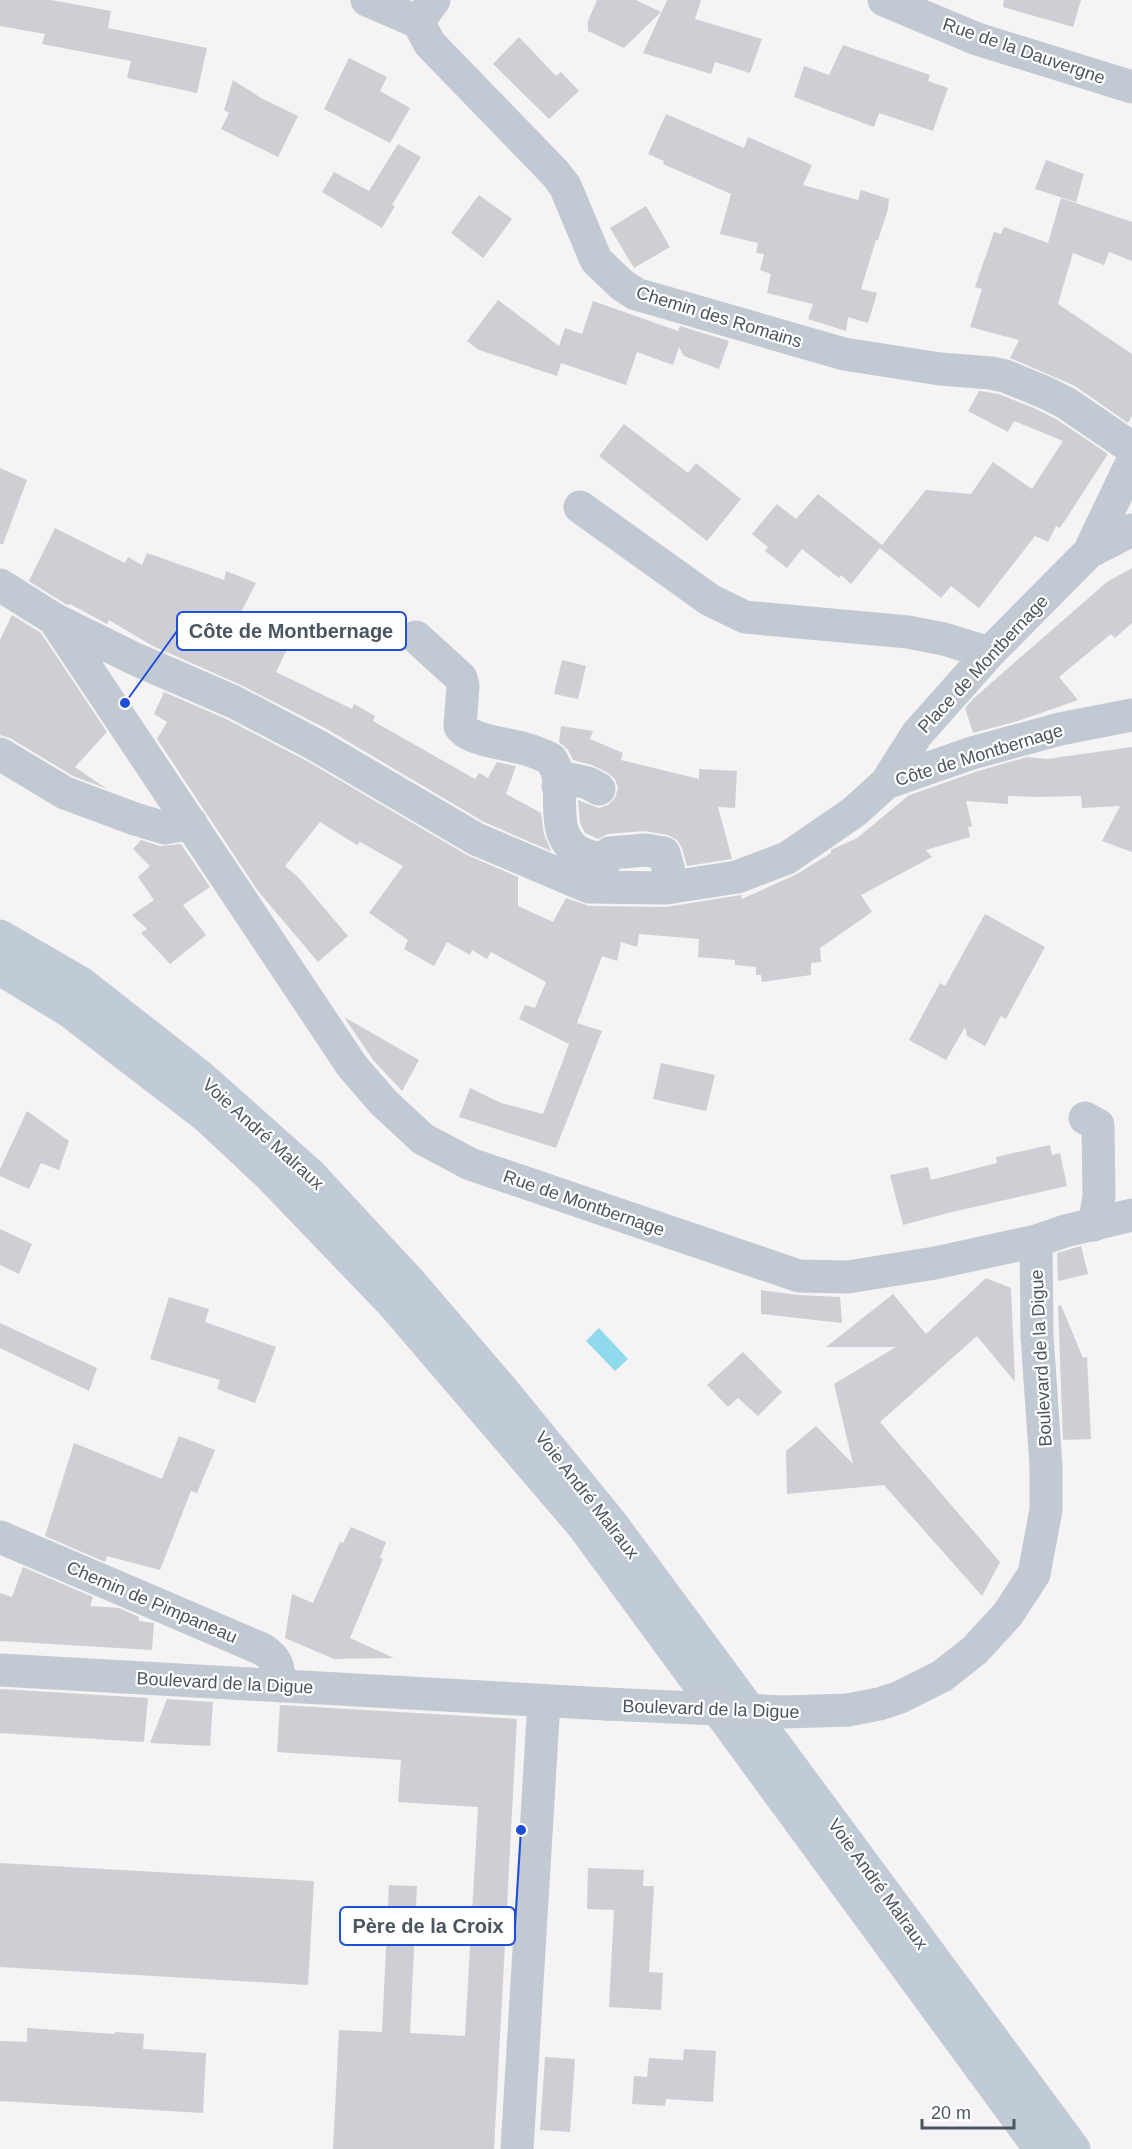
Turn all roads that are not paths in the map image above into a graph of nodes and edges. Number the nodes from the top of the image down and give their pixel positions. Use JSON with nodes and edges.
{"nodes":[{"id":1,"x":367,"y":0,"type":"edge"},
{"id":2,"x":884,"y":0,"type":"edge"},
{"id":3,"x":426,"y":11,"type":"edge"},
{"id":4,"x":1132,"y":87,"type":"edge"},
{"id":5,"x":1132,"y":448,"type":"edge"},
{"id":6,"x":1132,"y":462,"type":"edge"},
{"id":7,"x":580,"y":507,"type":"dead end"},
{"id":8,"x":1132,"y":530,"type":"edge"},
{"id":9,"x":1089,"y":552,"type":"junction"},
{"id":10,"x":0,"y":585,"type":"edge"},
{"id":11,"x":54,"y":619,"type":"junction"},
{"id":12,"x":416,"y":637,"type":"dead end"},
{"id":13,"x":990,"y":653,"type":"junction"},
{"id":14,"x":1132,"y":715,"type":"edge"},
{"id":15,"x":0,"y":754,"type":"edge"},
{"id":16,"x":555,"y":759,"type":"junction"},
{"id":17,"x":886,"y":783,"type":"junction"},
{"id":18,"x":599,"y":789,"type":"dead end"},
{"id":19,"x":191,"y":823,"type":"junction"},
{"id":20,"x":673,"y":887,"type":"junction"},
{"id":21,"x":0,"y":936,"type":"edge"},
{"id":22,"x":0,"y":969,"type":"edge"},
{"id":23,"x":1095,"y":1116,"type":"dead end"},
{"id":24,"x":1132,"y":1215,"type":"edge"},
{"id":25,"x":1095,"y":1225,"type":"junction"},
{"id":26,"x":1036,"y":1241,"type":"junction"},
{"id":27,"x":0,"y":1537,"type":"edge"},
{"id":28,"x":0,"y":1670,"type":"edge"},
{"id":29,"x":280,"y":1686,"type":"junction"},
{"id":30,"x":543,"y":1701,"type":"junction"},
{"id":31,"x":517,"y":2149,"type":"edge"},
{"id":32,"x":1040,"y":2149,"type":"edge"},
{"id":33,"x":1074,"y":2149,"type":"edge"}],
"edges":[{"from":1,"to":3,"type":"street"},
{"from":2,"to":4,"type":"street","name":"Rue de la Dauvergne"},
{"from":3,"to":5,"type":"street","name":"Chemin des Romains"},
{"from":6,"to":9,"type":"street","name":"Place de Montbernage"},
{"from":7,"to":13,"type":"street"},
{"from":8,"to":9,"type":"street","name":"Place de Montbernage"},
{"from":9,"to":13,"type":"street","name":"Place de Montbernage"},
{"from":10,"to":11,"type":"street","name":"Rue de Montbernage"},
{"from":11,"to":19,"type":"street","name":"Rue de Montbernage"},
{"from":11,"to":20,"type":"street","name":"Côte de Montbernage"},
{"from":12,"to":16,"type":"street"},
{"from":13,"to":17,"type":"street","name":"Place de Montbernage"},
{"from":14,"to":17,"type":"street","name":"Côte de Montbernage"},
{"from":15,"to":19,"type":"street"},
{"from":16,"to":18,"type":"street"},
{"from":16,"to":20,"type":"street"},
{"from":17,"to":20,"type":"street","name":"Côte de Montbernage"},
{"from":19,"to":26,"type":"street","name":"Rue de Montbernage"},
{"from":21,"to":33,"type":"main road","name":"Voie André Malraux"},
{"from":22,"to":32,"type":"main road","name":"Voie André Malraux"},
{"from":23,"to":25,"type":"street"},
{"from":24,"to":25,"type":"street","name":"Rue de Montbernage"},
{"from":25,"to":26,"type":"street","name":"Rue de Montbernage"},
{"from":26,"to":30,"type":"street","name":"Boulevard de la Digue","bridge":true},
{"from":27,"to":29,"type":"street","name":"Chemin de Pimpaneau"},
{"from":28,"to":29,"type":"street","name":"Boulevard de la Digue"},
{"from":29,"to":30,"type":"street","name":"Boulevard de la Digue"},
{"from":30,"to":31,"type":"street"}]}
